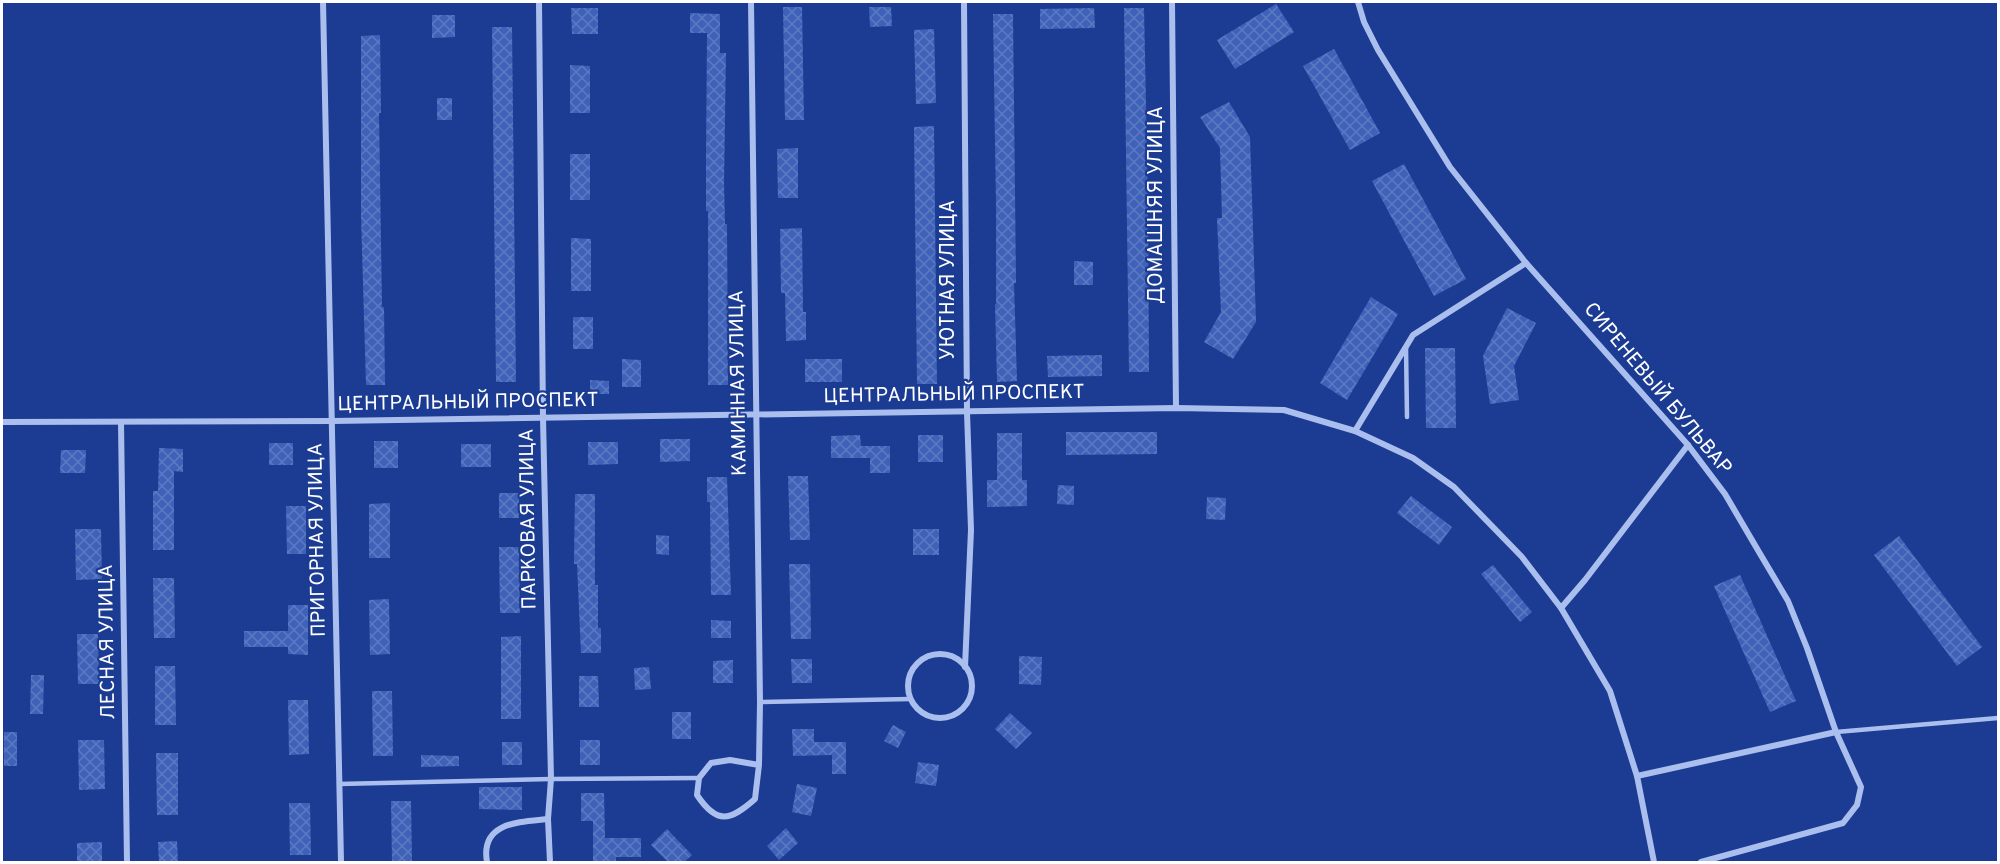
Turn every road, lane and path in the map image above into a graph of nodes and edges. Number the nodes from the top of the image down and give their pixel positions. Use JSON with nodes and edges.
{"nodes":[{"id":1,"x":323,"y":2,"type":"edge"},
{"id":2,"x":539,"y":2,"type":"edge"},
{"id":3,"x":751,"y":2,"type":"edge"},
{"id":4,"x":964,"y":2,"type":"edge"},
{"id":5,"x":1172,"y":2,"type":"edge"},
{"id":6,"x":1358,"y":2,"type":"edge"},
{"id":7,"x":1526,"y":263,"type":"junction"},
{"id":8,"x":1406,"y":344,"type":"junction"},
{"id":9,"x":1176,"y":408,"type":"junction"},
{"id":10,"x":967,"y":412,"type":"junction"},
{"id":11,"x":755,"y":415,"type":"junction"},
{"id":12,"x":1407,"y":417,"type":"dead end"},
{"id":13,"x":543,"y":418,"type":"junction"},
{"id":14,"x":333,"y":421,"type":"junction"},
{"id":15,"x":2,"y":422,"type":"edge"},
{"id":16,"x":121,"y":422,"type":"junction"},
{"id":17,"x":1355,"y":431,"type":"junction"},
{"id":18,"x":1688,"y":445,"type":"junction"},
{"id":19,"x":1561,"y":608,"type":"junction"},
{"id":20,"x":965,"y":667,"type":"junction"},
{"id":21,"x":910,"y":699,"type":"junction"},
{"id":22,"x":760,"y":702,"type":"junction"},
{"id":23,"x":1998,"y":718,"type":"edge"},
{"id":24,"x":1836,"y":732,"type":"junction"},
{"id":25,"x":759,"y":765,"type":"junction"},
{"id":26,"x":1637,"y":776,"type":"junction"},
{"id":27,"x":699,"y":778,"type":"junction"},
{"id":28,"x":551,"y":779,"type":"junction"},
{"id":29,"x":339,"y":784,"type":"junction"},
{"id":30,"x":548,"y":819,"type":"junction"},
{"id":31,"x":127,"y":862,"type":"edge"},
{"id":32,"x":341,"y":862,"type":"edge"},
{"id":33,"x":487,"y":862,"type":"edge"},
{"id":34,"x":550,"y":862,"type":"edge"},
{"id":35,"x":1654,"y":862,"type":"edge"},
{"id":36,"x":1701,"y":862,"type":"edge"}],
"edges":[{"from":1,"to":14,"type":"street","name":"ПРИГОРНАЯ УЛИЦА"},
{"from":2,"to":13,"type":"street","name":"ПАРКОВАЯ УЛИЦА"},
{"from":3,"to":11,"type":"street","name":"КАМИННАЯ УЛИЦА"},
{"from":4,"to":10,"type":"street","name":"УЮТНАЯ УЛИЦА"},
{"from":5,"to":9,"type":"street","name":"ДОМАШНЯЯ УЛИЦА"},
{"from":6,"to":7,"type":"street","name":"СИРЕНЕВЫЙ БУЛЬВАР"},
{"from":7,"to":8,"type":"street"},
{"from":7,"to":18,"type":"street","name":"СИРЕНЕВЫЙ БУЛЬВАР"},
{"from":8,"to":12,"type":"lane"},
{"from":8,"to":17,"type":"street"},
{"from":9,"to":10,"type":"street","name":"ЦЕНТРАЛЬНЫЙ ПРОСПЕКТ"},
{"from":9,"to":17,"type":"street","name":"ЦЕНТРАЛЬНЫЙ ПРОСПЕКТ"},
{"from":10,"to":11,"type":"street","name":"ЦЕНТРАЛЬНЫЙ ПРОСПЕКТ"},
{"from":10,"to":20,"type":"street","name":"УЮТНАЯ УЛИЦА"},
{"from":11,"to":13,"type":"street","name":"ЦЕНТРАЛЬНЫЙ ПРОСПЕКТ"},
{"from":11,"to":22,"type":"street","name":"КАМИННАЯ УЛИЦА"},
{"from":13,"to":14,"type":"street","name":"ЦЕНТРАЛЬНЫЙ ПРОСПЕКТ"},
{"from":13,"to":28,"type":"street","name":"ПАРКОВАЯ УЛИЦА"},
{"from":14,"to":16,"type":"street","name":"ЦЕНТРАЛЬНЫЙ ПРОСПЕКТ"},
{"from":14,"to":29,"type":"street","name":"ПРИГОРНАЯ УЛИЦА"},
{"from":15,"to":16,"type":"street","name":"ЦЕНТРАЛЬНЫЙ ПРОСПЕКТ"},
{"from":16,"to":31,"type":"street","name":"ЛЕСНАЯ УЛИЦА"},
{"from":17,"to":19,"type":"street","name":"ЦЕНТРАЛЬНЫЙ ПРОСПЕКТ"},
{"from":18,"to":19,"type":"street"},
{"from":18,"to":24,"type":"street","name":"СИРЕНЕВЫЙ БУЛЬВАР"},
{"from":19,"to":26,"type":"street","name":"ЦЕНТРАЛЬНЫЙ ПРОСПЕКТ"},
{"from":20,"to":21,"type":"street"},
{"from":20,"to":21,"type":"street"},
{"from":21,"to":22,"type":"lane"},
{"from":22,"to":25,"type":"street","name":"КАМИННАЯ УЛИЦА"},
{"from":23,"to":24,"type":"lane"},
{"from":24,"to":26,"type":"street"},
{"from":24,"to":36,"type":"street","name":"СИРЕНЕВЫЙ БУЛЬВАР"},
{"from":25,"to":27,"type":"street"},
{"from":25,"to":27,"type":"street","name":"КАМИННАЯ УЛИЦА"},
{"from":26,"to":35,"type":"street","name":"ЦЕНТРАЛЬНЫЙ ПРОСПЕКТ"},
{"from":27,"to":28,"type":"lane"},
{"from":28,"to":29,"type":"lane"},
{"from":28,"to":30,"type":"street","name":"ПАРКОВАЯ УЛИЦА"},
{"from":29,"to":32,"type":"street","name":"ПРИГОРНАЯ УЛИЦА"},
{"from":30,"to":33,"type":"street"},
{"from":30,"to":34,"type":"street","name":"ПАРКОВАЯ УЛИЦА"}]}
